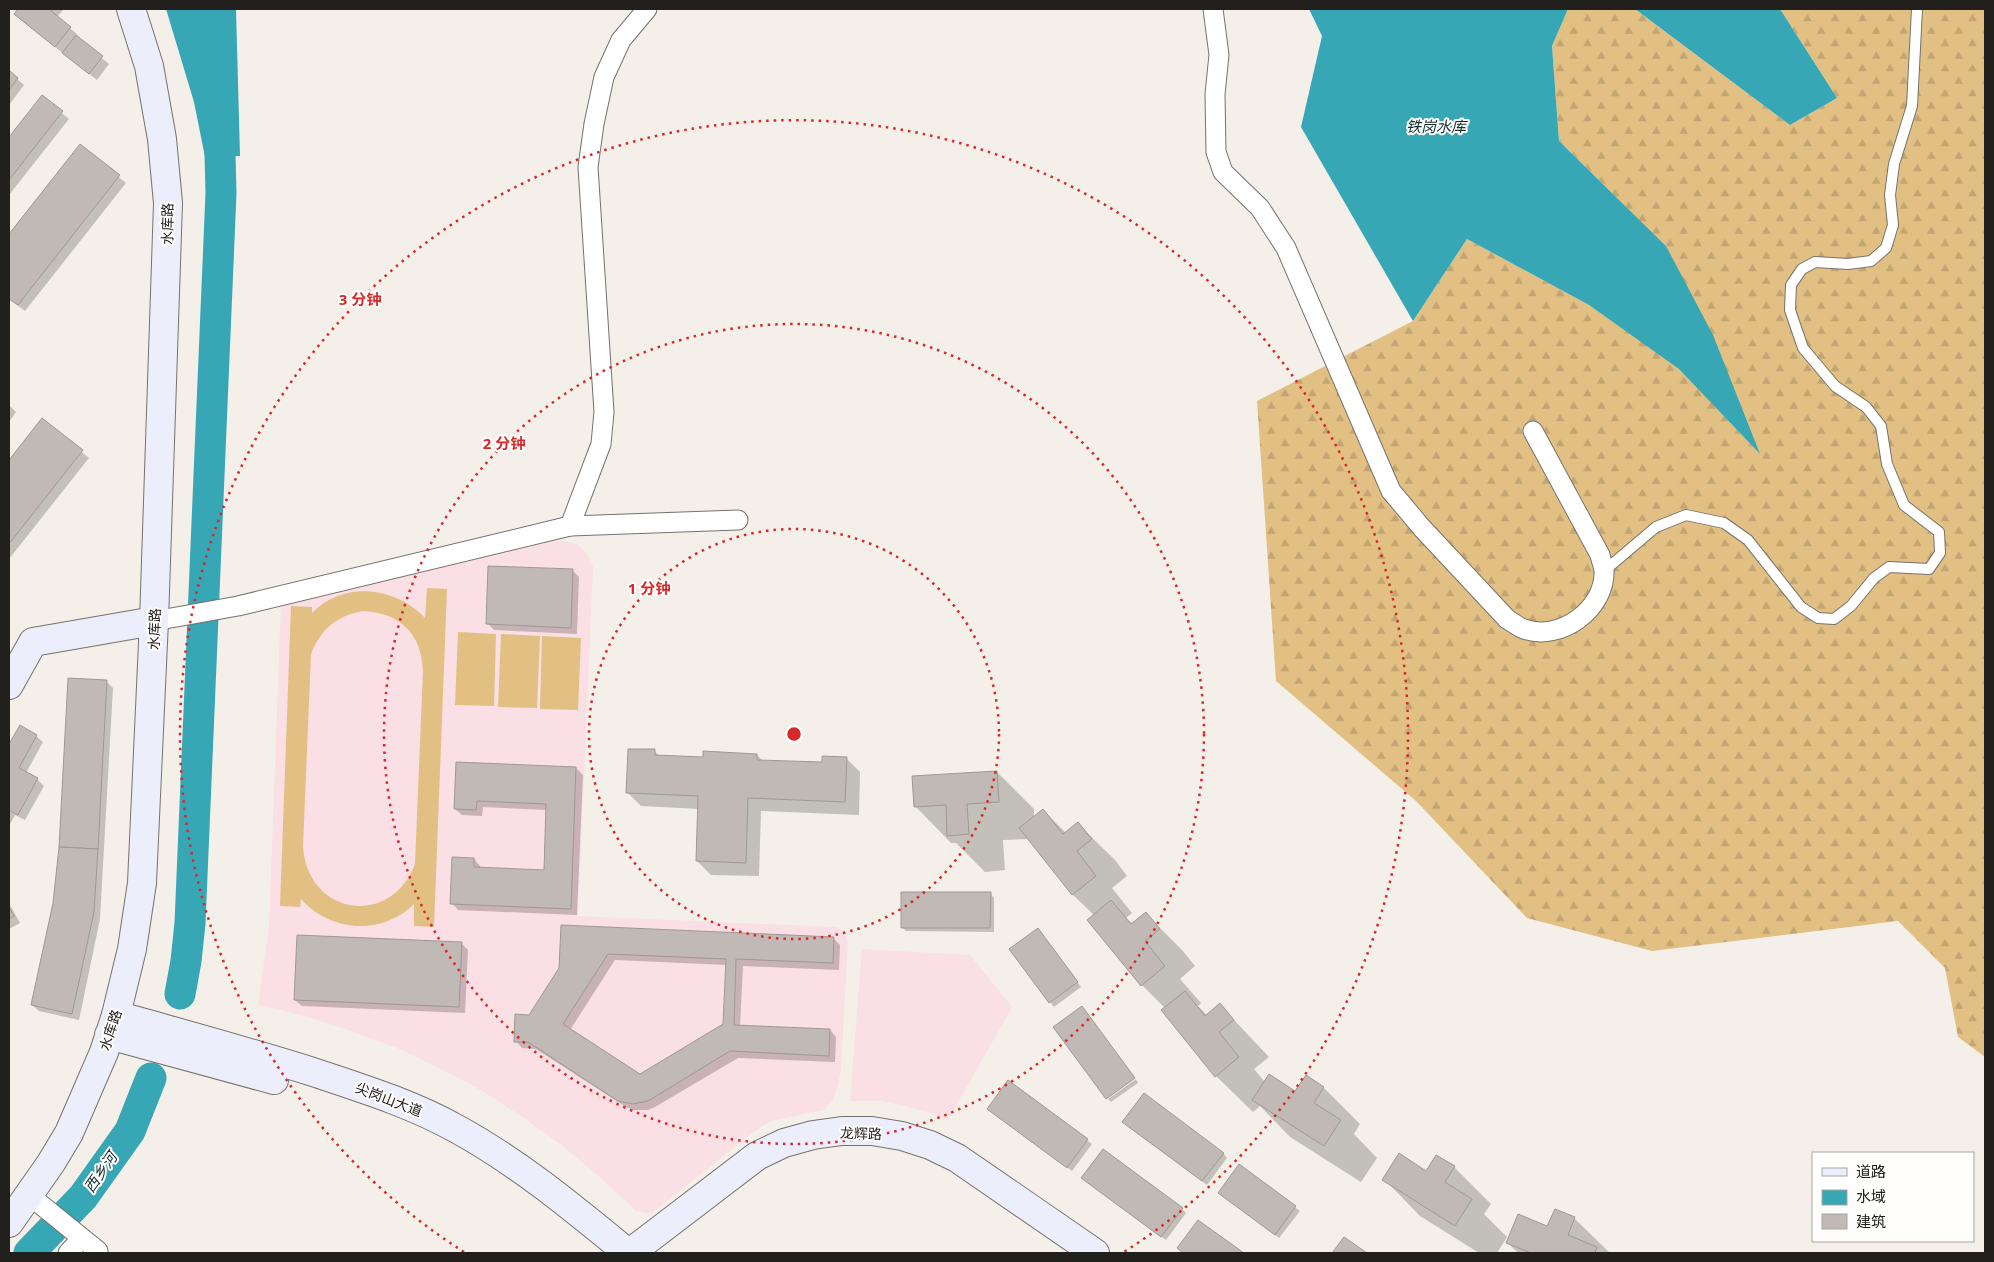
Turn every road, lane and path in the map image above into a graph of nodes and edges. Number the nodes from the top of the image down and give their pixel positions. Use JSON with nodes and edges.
{"nodes":[{"id":1,"x":130,"y":9,"type":"edge"},
{"id":2,"x":647,"y":9,"type":"edge"},
{"id":3,"x":1213,"y":9,"type":"edge"},
{"id":4,"x":1916,"y":9,"type":"edge"},
{"id":5,"x":1533,"y":431,"type":"dead end"},
{"id":6,"x":738,"y":520,"type":"dead end"},
{"id":7,"x":570,"y":526,"type":"junction"},
{"id":8,"x":1604,"y":571,"type":"junction"},
{"id":9,"x":154,"y":621,"type":"junction"},
{"id":10,"x":9,"y":685,"type":"edge"},
{"id":11,"x":113,"y":1025,"type":"junction"},
{"id":12,"x":29,"y":1195,"type":"junction"},
{"id":13,"x":9,"y":1223,"type":"edge"},
{"id":14,"x":82,"y":1238,"type":"junction"},
{"id":15,"x":68,"y":1253,"type":"edge"},
{"id":16,"x":96,"y":1253,"type":"edge"},
{"id":17,"x":598,"y":1253,"type":"edge"},
{"id":18,"x":629,"y":1253,"type":"edge"},
{"id":19,"x":1095,"y":1253,"type":"edge"}],
"edges":[{"from":1,"to":9,"type":"main road","name":"水库路"},
{"from":2,"to":7,"type":"street"},
{"from":3,"to":8,"type":"street"},
{"from":4,"to":8,"type":"lane"},
{"from":5,"to":8,"type":"street"},
{"from":6,"to":7,"type":"street"},
{"from":7,"to":9,"type":"street"},
{"from":9,"to":10,"type":"main road"},
{"from":9,"to":11,"type":"main road","name":"水库路"},
{"from":11,"to":12,"type":"main road","name":"水库路"},
{"from":11,"to":17,"type":"main road","name":"尖岗山大道"},
{"from":11,"to":18,"type":"main road","name":"尖岗山大道"},
{"from":12,"to":13,"type":"main road","name":"水库路"},
{"from":12,"to":14,"type":"street"},
{"from":14,"to":15,"type":"street"},
{"from":14,"to":16,"type":"street"},
{"from":18,"to":19,"type":"main road","name":"龙辉路"}]}
